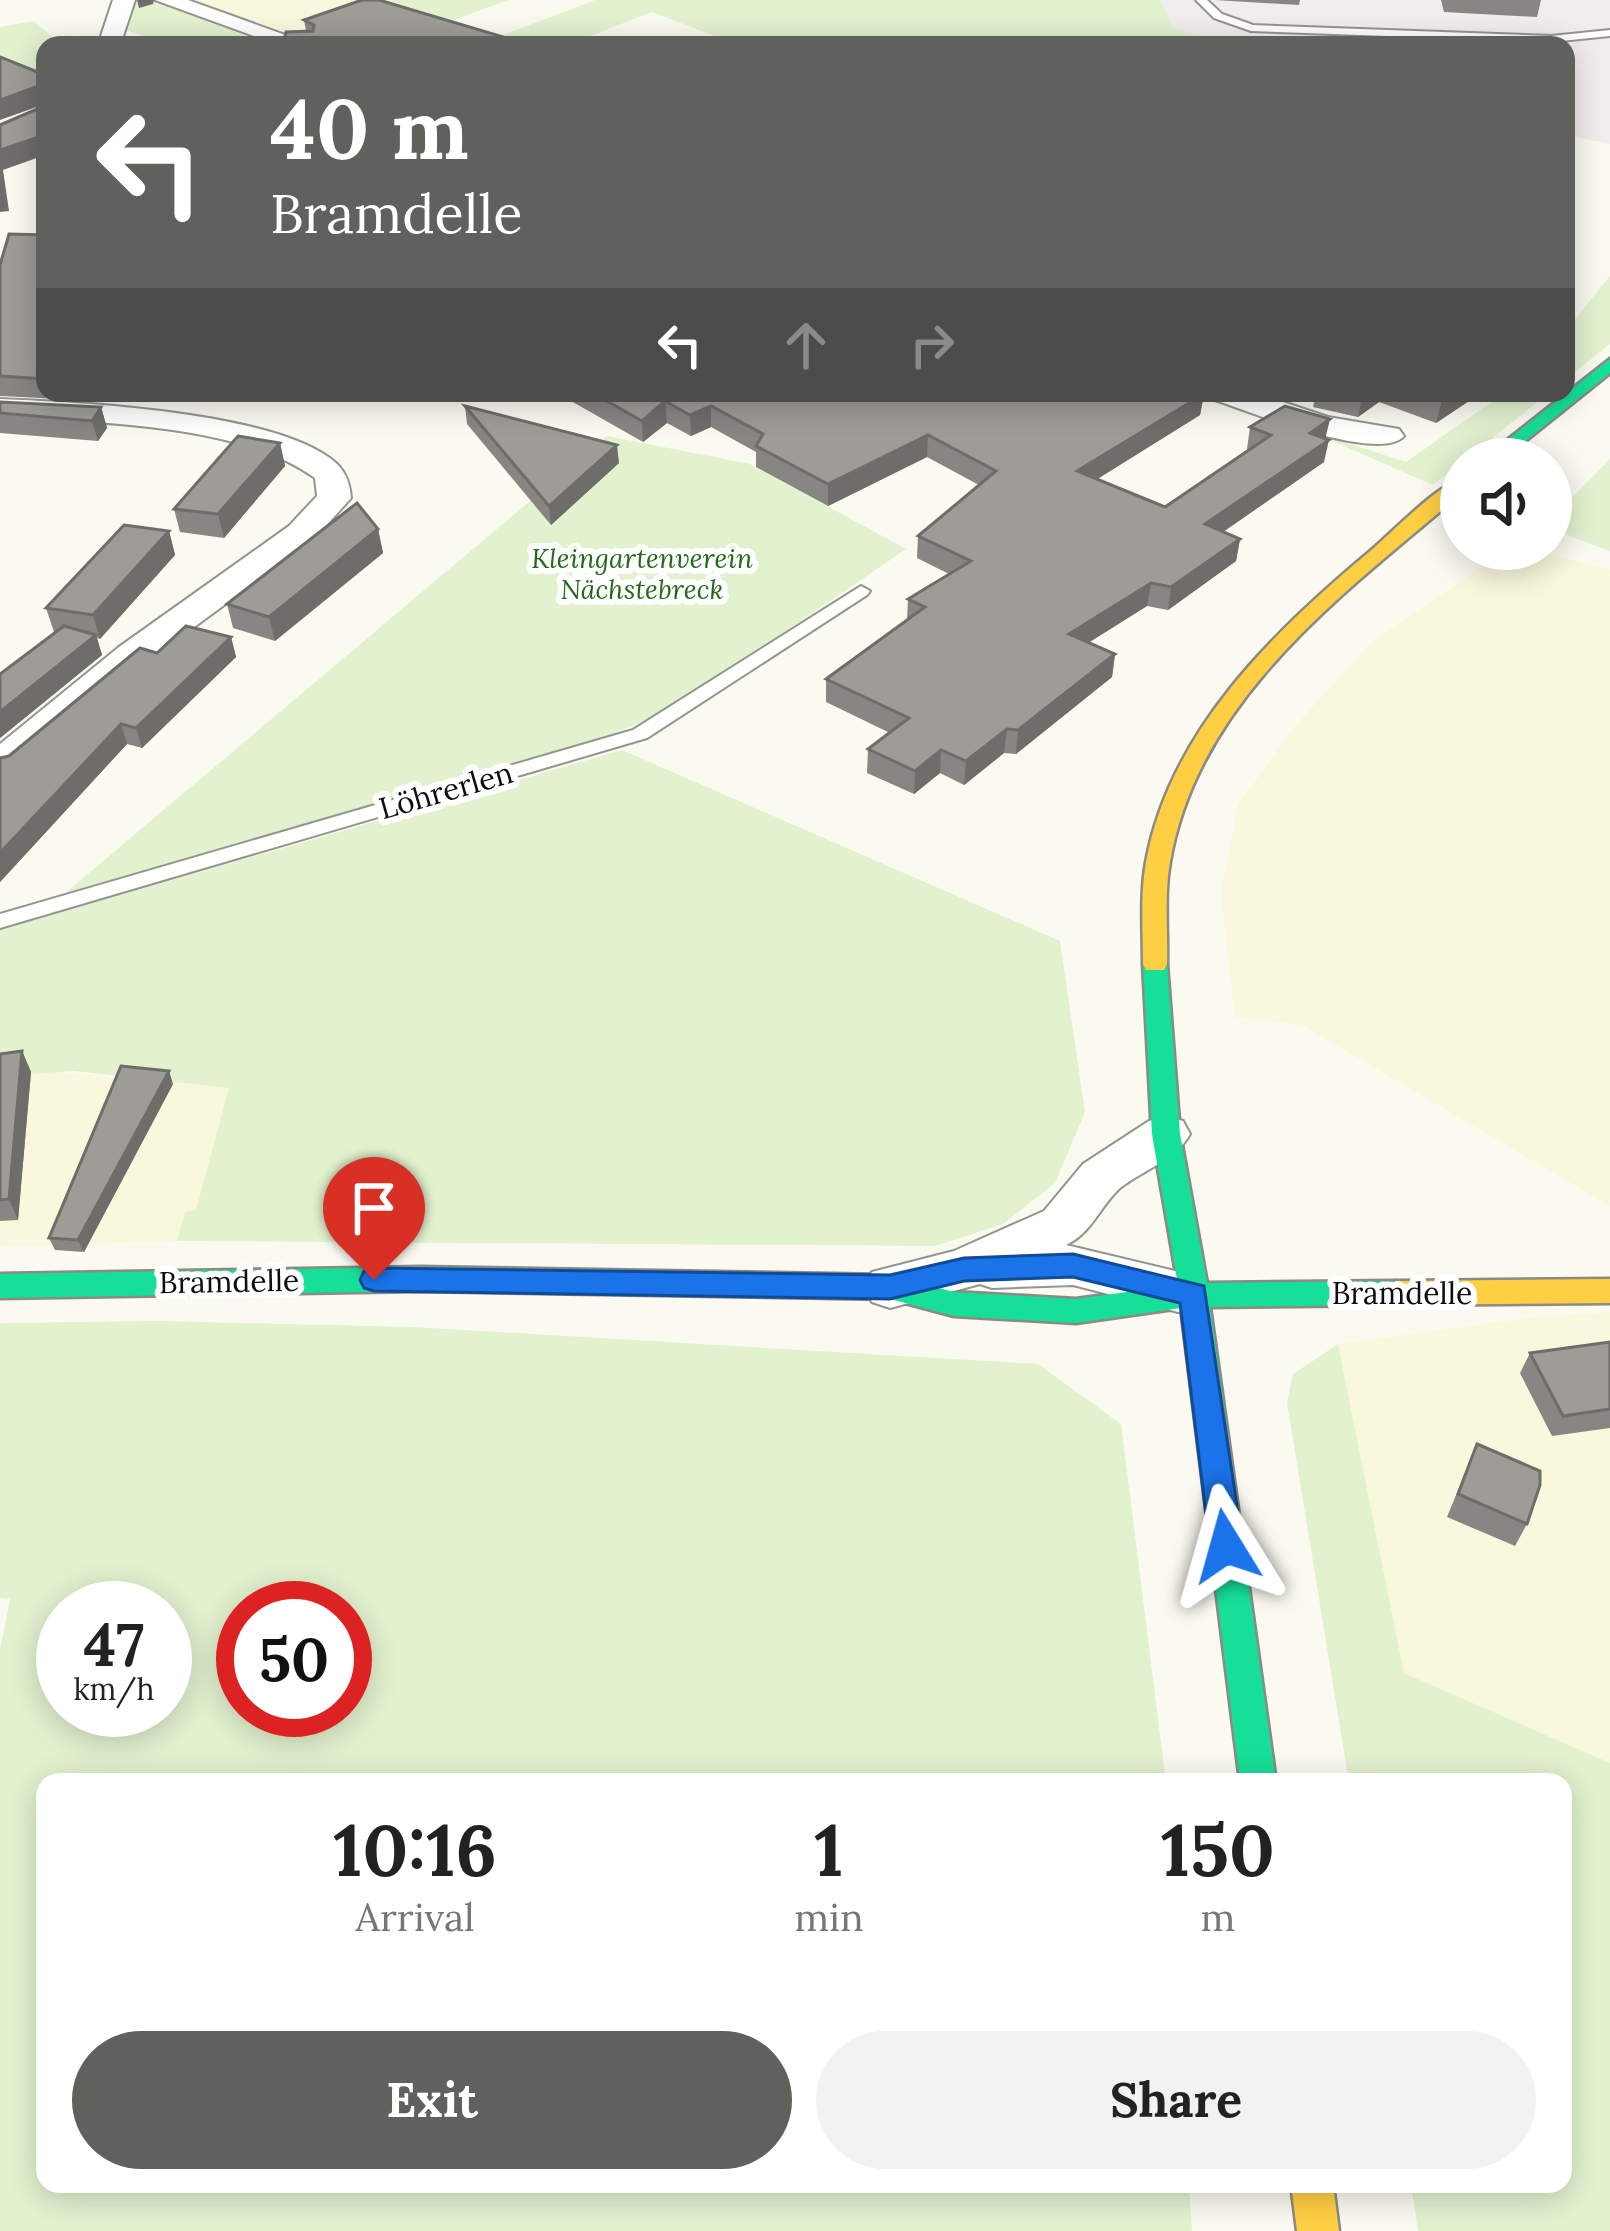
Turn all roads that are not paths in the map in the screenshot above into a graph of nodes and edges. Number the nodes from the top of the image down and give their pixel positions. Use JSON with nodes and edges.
{"nodes":[{"id":1,"x":124,"y":0,"type":"edge"},
{"id":2,"x":166,"y":0,"type":"edge"},
{"id":3,"x":1201,"y":0,"type":"edge"},
{"id":4,"x":1610,"y":33,"type":"edge"},
{"id":5,"x":112,"y":36,"type":"edge"},
{"id":6,"x":275,"y":36,"type":"edge"},
{"id":7,"x":1406,"y":36,"type":"edge"},
{"id":8,"x":1575,"y":37,"type":"edge"},
{"id":9,"x":1610,"y":364,"type":"edge"},
{"id":10,"x":1575,"y":392,"type":"edge"},
{"id":11,"x":1253,"y":402,"type":"edge"},
{"id":12,"x":1563,"y":402,"type":"edge"},
{"id":13,"x":0,"y":408,"type":"edge"},
{"id":14,"x":1388,"y":436,"type":"dead end"},
{"id":15,"x":1518,"y":438,"type":"edge"},
{"id":16,"x":1440,"y":502,"type":"edge"},
{"id":17,"x":861,"y":591,"type":"dead end"},
{"id":18,"x":0,"y":764,"type":"edge"},
{"id":19,"x":0,"y":921,"type":"edge"},
{"id":20,"x":1166,"y":1134,"type":"junction"},
{"id":21,"x":964,"y":1269,"type":"junction"},
{"id":22,"x":0,"y":1286,"type":"edge"},
{"id":23,"x":890,"y":1287,"type":"junction"},
{"id":24,"x":1610,"y":1291,"type":"edge"},
{"id":25,"x":1194,"y":1295,"type":"junction"},
{"id":26,"x":1257,"y":1773,"type":"edge"},
{"id":27,"x":1313,"y":2193,"type":"edge"},
{"id":28,"x":1318,"y":2231,"type":"edge"}],
"edges":[{"from":1,"to":5,"type":"street"},
{"from":2,"to":6,"type":"street"},
{"from":3,"to":7,"type":"lane"},
{"from":4,"to":8,"type":"lane"},
{"from":9,"to":10,"type":"main road"},
{"from":11,"to":14,"type":"street"},
{"from":12,"to":15,"type":"main road"},
{"from":13,"to":18,"type":"street"},
{"from":16,"to":20,"type":"main road"},
{"from":17,"to":19,"type":"lane","name":"Löhrerlen"},
{"from":20,"to":21,"type":"street","name":"Bramdelle"},
{"from":20,"to":25,"type":"main road"},
{"from":21,"to":23,"type":"street","name":"Bramdelle"},
{"from":21,"to":25,"type":"street","name":"Bramdelle"},
{"from":22,"to":23,"type":"main road","name":"Bramdelle"},
{"from":23,"to":25,"type":"main road","name":"Bramdelle"},
{"from":24,"to":25,"type":"main road","name":"Bramdelle"},
{"from":25,"to":26,"type":"main road"},
{"from":27,"to":28,"type":"main road"}]}
